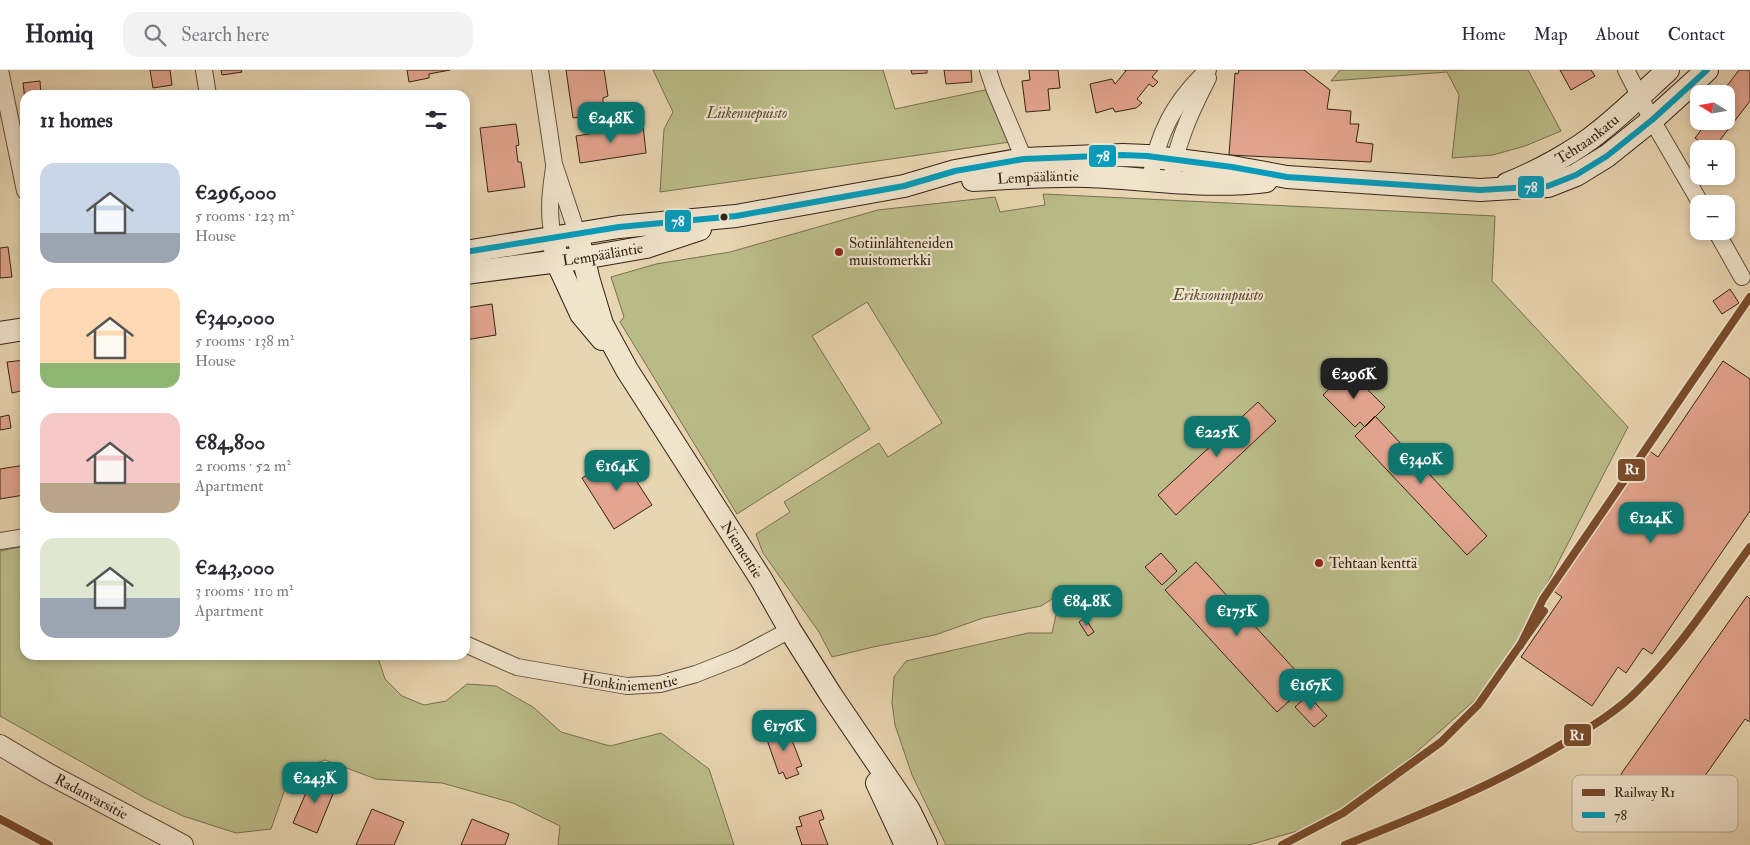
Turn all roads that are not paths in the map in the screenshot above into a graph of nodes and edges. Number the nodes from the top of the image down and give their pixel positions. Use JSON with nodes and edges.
{"nodes":[{"id":1,"x":0,"y":70,"type":"edge"},
{"id":2,"x":204,"y":70,"type":"edge"},
{"id":3,"x":540,"y":70,"type":"edge"},
{"id":4,"x":988,"y":70,"type":"edge"},
{"id":5,"x":1208,"y":70,"type":"edge"},
{"id":6,"x":1213,"y":70,"type":"edge"},
{"id":7,"x":1626,"y":70,"type":"edge"},
{"id":8,"x":1668,"y":70,"type":"edge"},
{"id":9,"x":1707,"y":70,"type":"edge"},
{"id":10,"x":207,"y":90,"type":"edge"},
{"id":11,"x":1640,"y":96,"type":"junction"},
{"id":12,"x":1652,"y":120,"type":"junction"},
{"id":13,"x":1164,"y":158,"type":"junction"},
{"id":14,"x":554,"y":164,"type":"junction"},
{"id":15,"x":20,"y":167,"type":"edge"},
{"id":16,"x":1026,"y":168,"type":"junction"},
{"id":17,"x":1287,"y":177,"type":"junction"},
{"id":18,"x":1160,"y":180,"type":"junction"},
{"id":19,"x":1495,"y":189,"type":"junction"},
{"id":20,"x":1696,"y":195,"type":"edge"},
{"id":21,"x":736,"y":216,"type":"junction"},
{"id":22,"x":577,"y":233,"type":"junction"},
{"id":23,"x":553,"y":238,"type":"junction"},
{"id":24,"x":1721,"y":240,"type":"edge"},
{"id":25,"x":470,"y":251,"type":"edge"},
{"id":26,"x":583,"y":258,"type":"junction"},
{"id":27,"x":558,"y":262,"type":"junction"},
{"id":28,"x":470,"y":272,"type":"edge"},
{"id":29,"x":1742,"y":277,"type":"dead end"},
{"id":30,"x":20,"y":330,"type":"edge"},
{"id":31,"x":0,"y":333,"type":"edge"},
{"id":32,"x":627,"y":370,"type":"junction"},
{"id":33,"x":20,"y":538,"type":"edge"},
{"id":34,"x":0,"y":541,"type":"edge"},
{"id":35,"x":790,"y":630,"type":"junction"},
{"id":36,"x":470,"y":646,"type":"edge"},
{"id":37,"x":855,"y":731,"type":"junction"},
{"id":38,"x":0,"y":746,"type":"edge"},
{"id":39,"x":183,"y":845,"type":"edge"},
{"id":40,"x":906,"y":845,"type":"edge"},
{"id":41,"x":926,"y":845,"type":"edge"}],
"edges":[{"from":1,"to":15,"type":"street"},
{"from":2,"to":10,"type":"street"},
{"from":3,"to":14,"type":"street"},
{"from":4,"to":16,"type":"street"},
{"from":5,"to":13,"type":"street"},
{"from":6,"to":13,"type":"street"},
{"from":7,"to":11,"type":"street"},
{"from":8,"to":11,"type":"main road","name":"Tehtaankatu"},
{"from":9,"to":12,"type":"main road","name":"Tehtaankatu"},
{"from":11,"to":12,"type":"street"},
{"from":11,"to":19,"type":"main road","name":"Tehtaankatu"},
{"from":12,"to":19,"type":"main road","name":"Tehtaankatu"},
{"from":12,"to":20,"type":"street"},
{"from":13,"to":16,"type":"main road","name":"Lempääläntie"},
{"from":13,"to":17,"type":"main road","name":"Tehtaankatu"},
{"from":13,"to":18,"type":"street"},
{"from":14,"to":22,"type":"street"},
{"from":14,"to":23,"type":"street"},
{"from":16,"to":18,"type":"main road","name":"Lempääläntie"},
{"from":16,"to":21,"type":"main road","name":"Lempääläntie"},
{"from":17,"to":18,"type":"main road","name":"Tehtaankatu"},
{"from":17,"to":19,"type":"main road","name":"Tehtaankatu"},
{"from":21,"to":22,"type":"main road","name":"Lempääläntie"},
{"from":21,"to":26,"type":"main road","name":"Lempääläntie"},
{"from":22,"to":23,"type":"main road","name":"Lempääläntie"},
{"from":22,"to":26,"type":"main road","name":"Niementie"},
{"from":23,"to":25,"type":"main road","name":"Lempääläntie"},
{"from":23,"to":27,"type":"main road","name":"Niementie"},
{"from":24,"to":29,"type":"street"},
{"from":26,"to":27,"type":"main road","name":"Lempääläntie"},
{"from":26,"to":32,"type":"main road","name":"Niementie"},
{"from":27,"to":28,"type":"main road","name":"Lempääläntie"},
{"from":27,"to":32,"type":"main road","name":"Niementie"},
{"from":30,"to":31,"type":"main road"},
{"from":32,"to":35,"type":"main road","name":"Niementie"},
{"from":33,"to":34,"type":"street"},
{"from":35,"to":36,"type":"street","name":"Honkiniementie"},
{"from":35,"to":37,"type":"main road","name":"Niementie"},
{"from":37,"to":40,"type":"main road","name":"Niementie"},
{"from":37,"to":41,"type":"main road","name":"Niementie"},
{"from":38,"to":39,"type":"street","name":"Radanvarsitie"}]}
